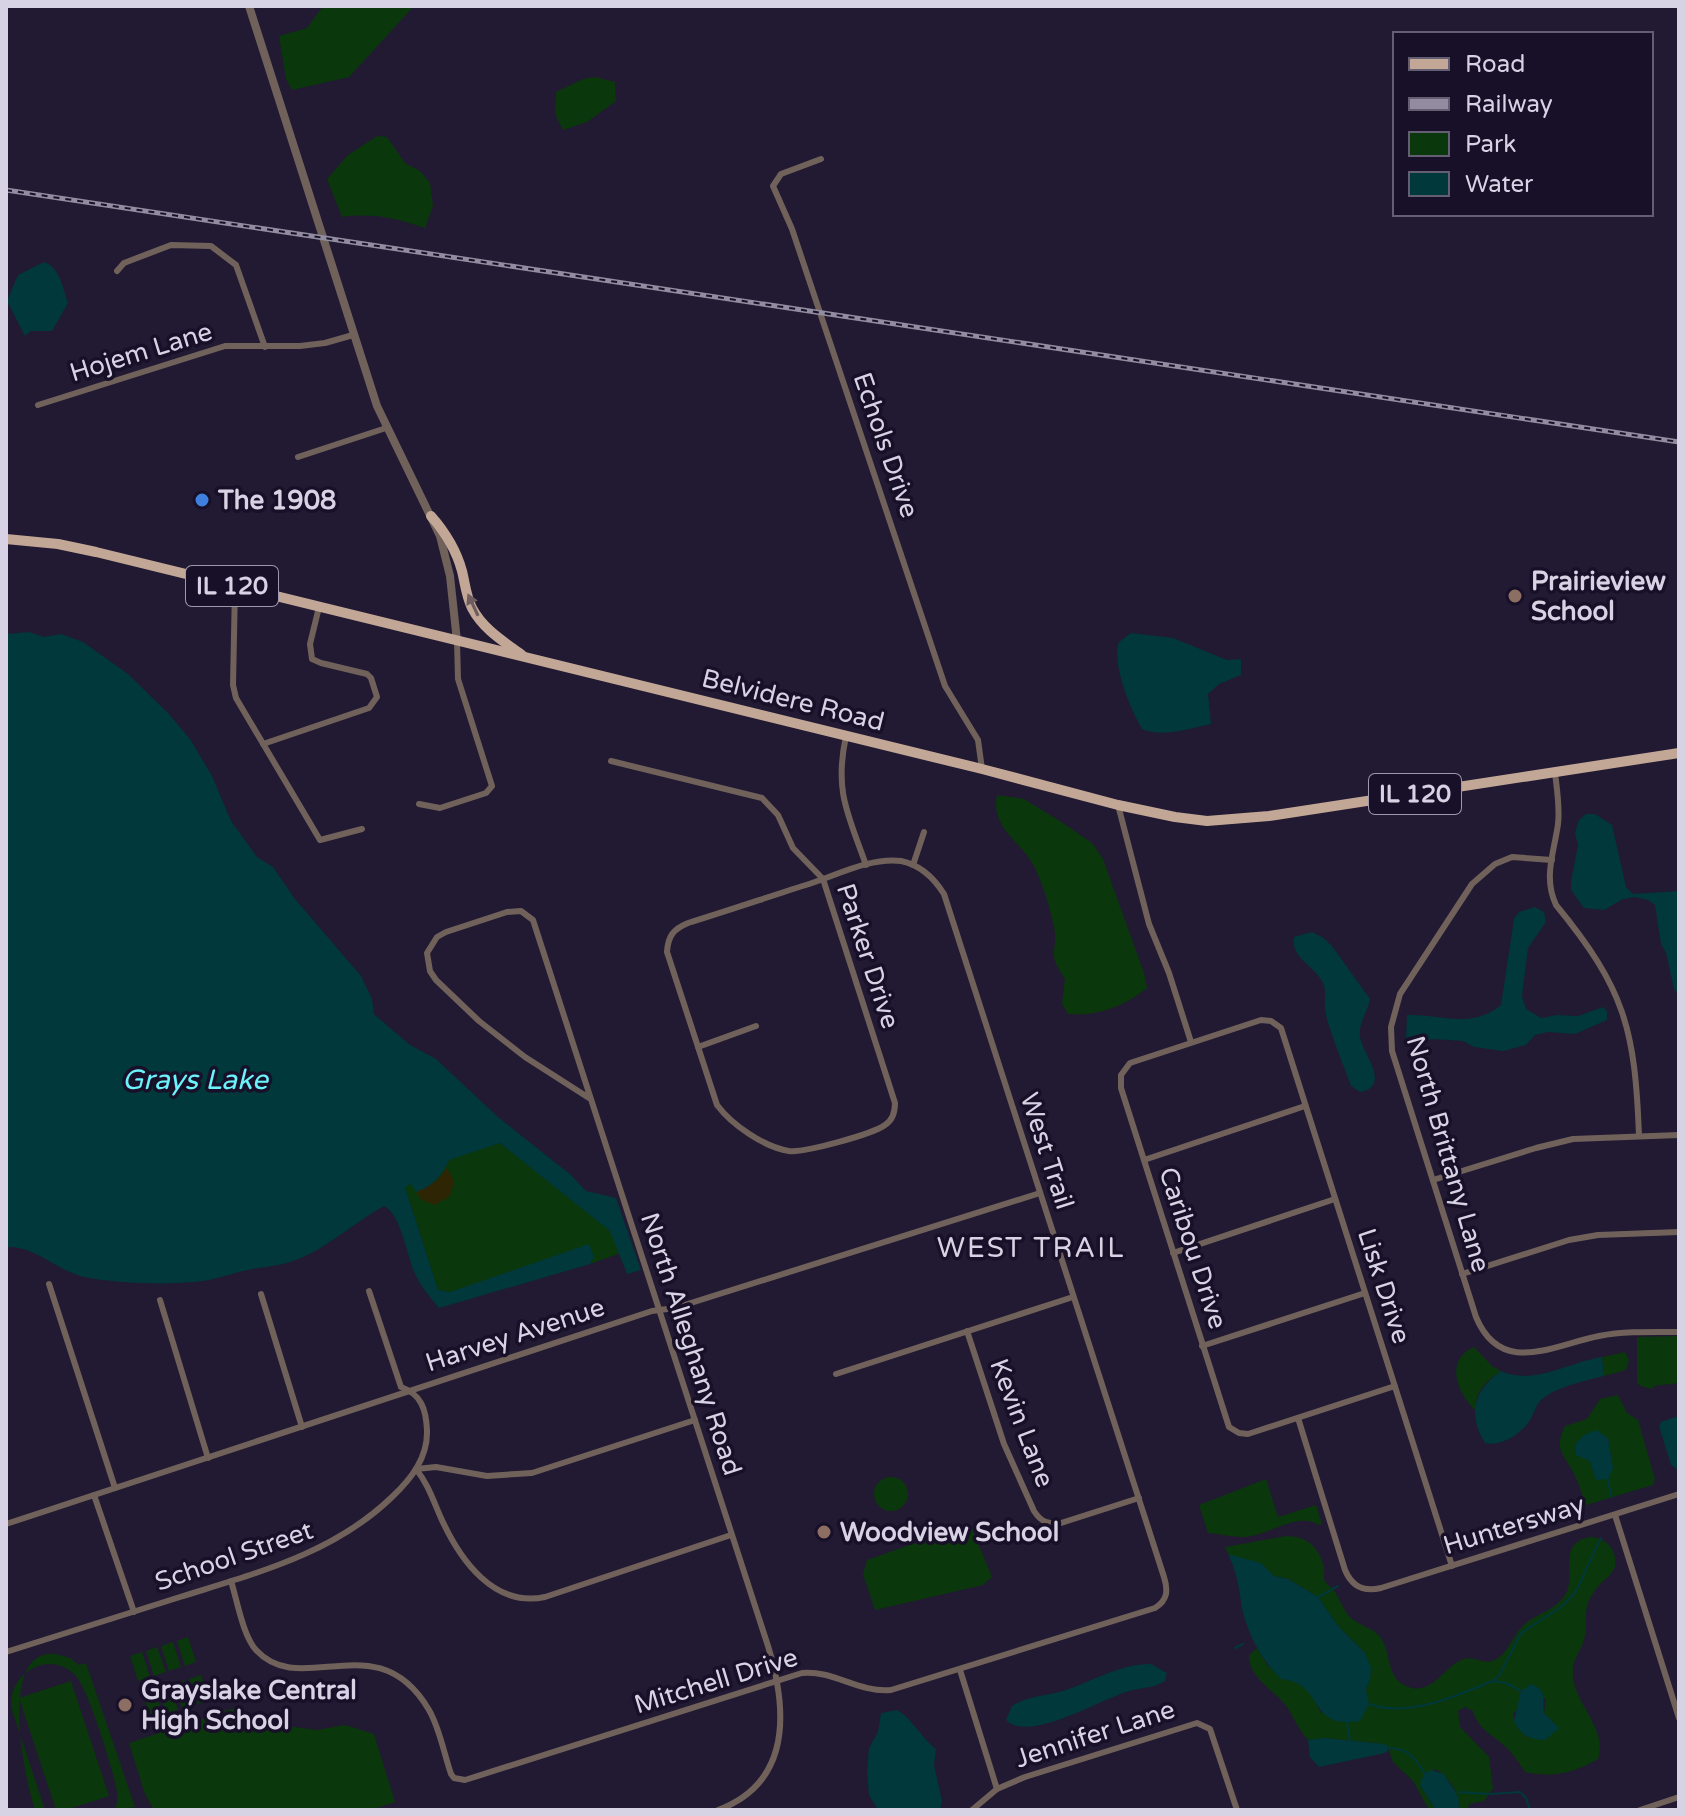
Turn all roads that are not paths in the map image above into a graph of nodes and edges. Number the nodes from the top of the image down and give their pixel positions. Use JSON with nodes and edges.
{"nodes":[{"id":1,"x":249,"y":6,"type":"edge"},
{"id":2,"x":821,"y":159,"type":"dead end"},
{"id":3,"x":117,"y":271,"type":"dead end"},
{"id":4,"x":353,"y":335,"type":"junction"},
{"id":5,"x":265,"y":347,"type":"junction"},
{"id":6,"x":38,"y":405,"type":"dead end"},
{"id":7,"x":386,"y":428,"type":"junction"},
{"id":8,"x":298,"y":457,"type":"dead end"},
{"id":9,"x":431,"y":516,"type":"junction"},
{"id":10,"x":6,"y":539,"type":"edge"},
{"id":11,"x":235,"y":587,"type":"junction"},
{"id":12,"x":319,"y":607,"type":"junction"},
{"id":13,"x":457,"y":641,"type":"junction"},
{"id":14,"x":527,"y":658,"type":"junction"},
{"id":15,"x":846,"y":736,"type":"junction"},
{"id":16,"x":263,"y":744,"type":"junction"},
{"id":17,"x":1679,"y":753,"type":"edge"},
{"id":18,"x":611,"y":761,"type":"dead end"},
{"id":19,"x":982,"y":769,"type":"junction"},
{"id":20,"x":1555,"y":773,"type":"junction"},
{"id":21,"x":419,"y":804,"type":"dead end"},
{"id":22,"x":1118,"y":805,"type":"junction"},
{"id":23,"x":362,"y":829,"type":"dead end"},
{"id":24,"x":924,"y":832,"type":"dead end"},
{"id":25,"x":1552,"y":860,"type":"junction"},
{"id":26,"x":866,"y":865,"type":"junction"},
{"id":27,"x":913,"y":865,"type":"junction"},
{"id":28,"x":823,"y":879,"type":"junction"},
{"id":29,"x":756,"y":1026,"type":"dead end"},
{"id":30,"x":1191,"y":1042,"type":"junction"},
{"id":31,"x":698,"y":1047,"type":"junction"},
{"id":32,"x":589,"y":1098,"type":"junction"},
{"id":33,"x":1305,"y":1106,"type":"junction"},
{"id":34,"x":1679,"y":1135,"type":"edge"},
{"id":35,"x":1639,"y":1136,"type":"junction"},
{"id":36,"x":1144,"y":1160,"type":"junction"},
{"id":37,"x":1433,"y":1180,"type":"junction"},
{"id":38,"x":1040,"y":1193,"type":"junction"},
{"id":39,"x":1335,"y":1199,"type":"junction"},
{"id":40,"x":1679,"y":1232,"type":"edge"},
{"id":41,"x":1173,"y":1253,"type":"junction"},
{"id":42,"x":1462,"y":1274,"type":"junction"},
{"id":43,"x":49,"y":1284,"type":"dead end"},
{"id":44,"x":369,"y":1291,"type":"dead end"},
{"id":45,"x":1365,"y":1293,"type":"junction"},
{"id":46,"x":261,"y":1294,"type":"dead end"},
{"id":47,"x":1073,"y":1297,"type":"junction"},
{"id":48,"x":160,"y":1300,"type":"dead end"},
{"id":49,"x":662,"y":1310,"type":"junction"},
{"id":50,"x":967,"y":1331,"type":"junction"},
{"id":51,"x":1679,"y":1332,"type":"edge"},
{"id":52,"x":1202,"y":1346,"type":"junction"},
{"id":53,"x":836,"y":1374,"type":"dead end"},
{"id":54,"x":1395,"y":1386,"type":"junction"},
{"id":55,"x":410,"y":1390,"type":"junction"},
{"id":56,"x":1298,"y":1418,"type":"junction"},
{"id":57,"x":695,"y":1420,"type":"junction"},
{"id":58,"x":302,"y":1427,"type":"junction"},
{"id":59,"x":208,"y":1458,"type":"junction"},
{"id":60,"x":416,"y":1469,"type":"junction"},
{"id":61,"x":115,"y":1488,"type":"junction"},
{"id":62,"x":1679,"y":1494,"type":"edge"},
{"id":63,"x":94,"y":1495,"type":"junction"},
{"id":64,"x":1139,"y":1498,"type":"junction"},
{"id":65,"x":1615,"y":1515,"type":"junction"},
{"id":66,"x":6,"y":1524,"type":"edge"},
{"id":67,"x":731,"y":1535,"type":"junction"},
{"id":68,"x":1452,"y":1566,"type":"junction"},
{"id":69,"x":231,"y":1581,"type":"junction"},
{"id":70,"x":1165,"y":1599,"type":"joint"},
{"id":71,"x":134,"y":1612,"type":"junction"},
{"id":72,"x":6,"y":1652,"type":"edge"},
{"id":73,"x":960,"y":1670,"type":"junction"},
{"id":74,"x":777,"y":1681,"type":"junction"},
{"id":75,"x":1679,"y":1718,"type":"edge"},
{"id":76,"x":997,"y":1789,"type":"junction"},
{"id":77,"x":1679,"y":1797,"type":"edge"},
{"id":78,"x":736,"y":1802,"type":"junction"},
{"id":79,"x":718,"y":1810,"type":"edge"},
{"id":80,"x":742,"y":1810,"type":"edge"},
{"id":81,"x":972,"y":1810,"type":"edge"},
{"id":82,"x":1237,"y":1810,"type":"edge"},
{"id":83,"x":1640,"y":1810,"type":"edge"}],
"edges":[{"from":1,"to":4,"type":"street"},
{"from":2,"to":19,"type":"street","name":"Echols Drive"},
{"from":3,"to":5,"type":"street"},
{"from":4,"to":5,"type":"street","name":"Hojem Lane"},
{"from":4,"to":7,"type":"street"},
{"from":5,"to":6,"type":"street","name":"Hojem Lane"},
{"from":7,"to":8,"type":"street"},
{"from":7,"to":9,"type":"street"},
{"from":9,"to":13,"type":"street"},
{"from":14,"to":9,"type":"main road","one_way":true},
{"from":10,"to":11,"type":"main road","number":"IL 120"},
{"from":11,"to":12,"type":"main road","number":"IL 120"},
{"from":11,"to":16,"type":"street"},
{"from":12,"to":13,"type":"main road","number":"IL 120"},
{"from":12,"to":16,"type":"street"},
{"from":13,"to":14,"type":"main road","name":"Belvidere Road","number":"IL 120"},
{"from":13,"to":21,"type":"street"},
{"from":14,"to":15,"type":"main road","name":"Belvidere Road","number":"IL 120"},
{"from":15,"to":19,"type":"main road","name":"Belvidere Road","number":"IL 120"},
{"from":15,"to":26,"type":"street"},
{"from":16,"to":23,"type":"street"},
{"from":17,"to":20,"type":"main road","number":"IL 120"},
{"from":18,"to":28,"type":"street","name":"Parker Drive"},
{"from":19,"to":22,"type":"main road","name":"Belvidere Road","number":"IL 120"},
{"from":20,"to":22,"type":"main road","number":"IL 120"},
{"from":20,"to":25,"type":"street"},
{"from":22,"to":30,"type":"street"},
{"from":24,"to":27,"type":"street"},
{"from":25,"to":35,"type":"street"},
{"from":25,"to":37,"type":"street","name":"North Brittany Lane"},
{"from":26,"to":27,"type":"street"},
{"from":26,"to":28,"type":"street"},
{"from":27,"to":38,"type":"street","name":"West Trail"},
{"from":28,"to":31,"type":"street"},
{"from":28,"to":31,"type":"street","name":"Parker Drive"},
{"from":29,"to":31,"type":"street"},
{"from":30,"to":33,"type":"street","name":"Lisk Drive"},
{"from":30,"to":36,"type":"street","name":"Caribou Drive"},
{"from":32,"to":32,"type":"street","name":"North Alleghany Road"},
{"from":32,"to":49,"type":"street","name":"North Alleghany Road"},
{"from":33,"to":36,"type":"street"},
{"from":33,"to":39,"type":"street","name":"Lisk Drive"},
{"from":34,"to":35,"type":"street"},
{"from":35,"to":37,"type":"street"},
{"from":36,"to":41,"type":"street","name":"Caribou Drive"},
{"from":37,"to":42,"type":"street","name":"North Brittany Lane"},
{"from":38,"to":47,"type":"street","name":"West Trail"},
{"from":38,"to":49,"type":"street","name":"Harvey Avenue"},
{"from":39,"to":41,"type":"street"},
{"from":39,"to":45,"type":"street","name":"Lisk Drive"},
{"from":40,"to":42,"type":"street"},
{"from":41,"to":52,"type":"street","name":"Caribou Drive"},
{"from":42,"to":51,"type":"street","name":"North Brittany Lane"},
{"from":43,"to":61,"type":"street"},
{"from":44,"to":55,"type":"street","name":"School Street"},
{"from":45,"to":52,"type":"street"},
{"from":45,"to":54,"type":"street","name":"Lisk Drive"},
{"from":46,"to":58,"type":"street"},
{"from":47,"to":50,"type":"street"},
{"from":47,"to":64,"type":"street","name":"West Trail"},
{"from":48,"to":59,"type":"street"},
{"from":49,"to":55,"type":"street","name":"Harvey Avenue"},
{"from":49,"to":57,"type":"street","name":"North Alleghany Road"},
{"from":50,"to":53,"type":"street"},
{"from":50,"to":64,"type":"street","name":"Kevin Lane"},
{"from":52,"to":56,"type":"street","name":"Caribou Drive"},
{"from":54,"to":56,"type":"street"},
{"from":54,"to":68,"type":"street","name":"Lisk Drive"},
{"from":55,"to":58,"type":"street","name":"Harvey Avenue"},
{"from":55,"to":60,"type":"street","name":"School Street"},
{"from":56,"to":68,"type":"street","name":"Huntersway"},
{"from":57,"to":60,"type":"street"},
{"from":57,"to":67,"type":"street","name":"North Alleghany Road"},
{"from":58,"to":59,"type":"street","name":"Harvey Avenue"},
{"from":59,"to":61,"type":"street","name":"Harvey Avenue"},
{"from":60,"to":67,"type":"street"},
{"from":60,"to":69,"type":"street","name":"School Street"},
{"from":61,"to":63,"type":"street","name":"Harvey Avenue"},
{"from":62,"to":65,"type":"street","name":"Huntersway"},
{"from":63,"to":66,"type":"street","name":"Harvey Avenue"},
{"from":63,"to":71,"type":"street"},
{"from":64,"to":70,"type":"street","name":"West Trail"},
{"from":65,"to":68,"type":"street","name":"Huntersway"},
{"from":65,"to":75,"type":"street"},
{"from":67,"to":74,"type":"street","name":"North Alleghany Road"},
{"from":69,"to":71,"type":"street","name":"School Street"},
{"from":69,"to":74,"type":"street","name":"Mitchell Drive"},
{"from":70,"to":73,"type":"street","name":"Mitchell Drive"},
{"from":71,"to":72,"type":"street","name":"School Street"},
{"from":73,"to":74,"type":"street","name":"Mitchell Drive"},
{"from":73,"to":76,"type":"street"},
{"from":74,"to":78,"type":"street","name":"North Alleghany Road"},
{"from":76,"to":81,"type":"street","name":"Jennifer Lane"},
{"from":76,"to":82,"type":"street","name":"Jennifer Lane"},
{"from":77,"to":83,"type":"street"},
{"from":78,"to":79,"type":"street"},
{"from":78,"to":80,"type":"street"}]}
